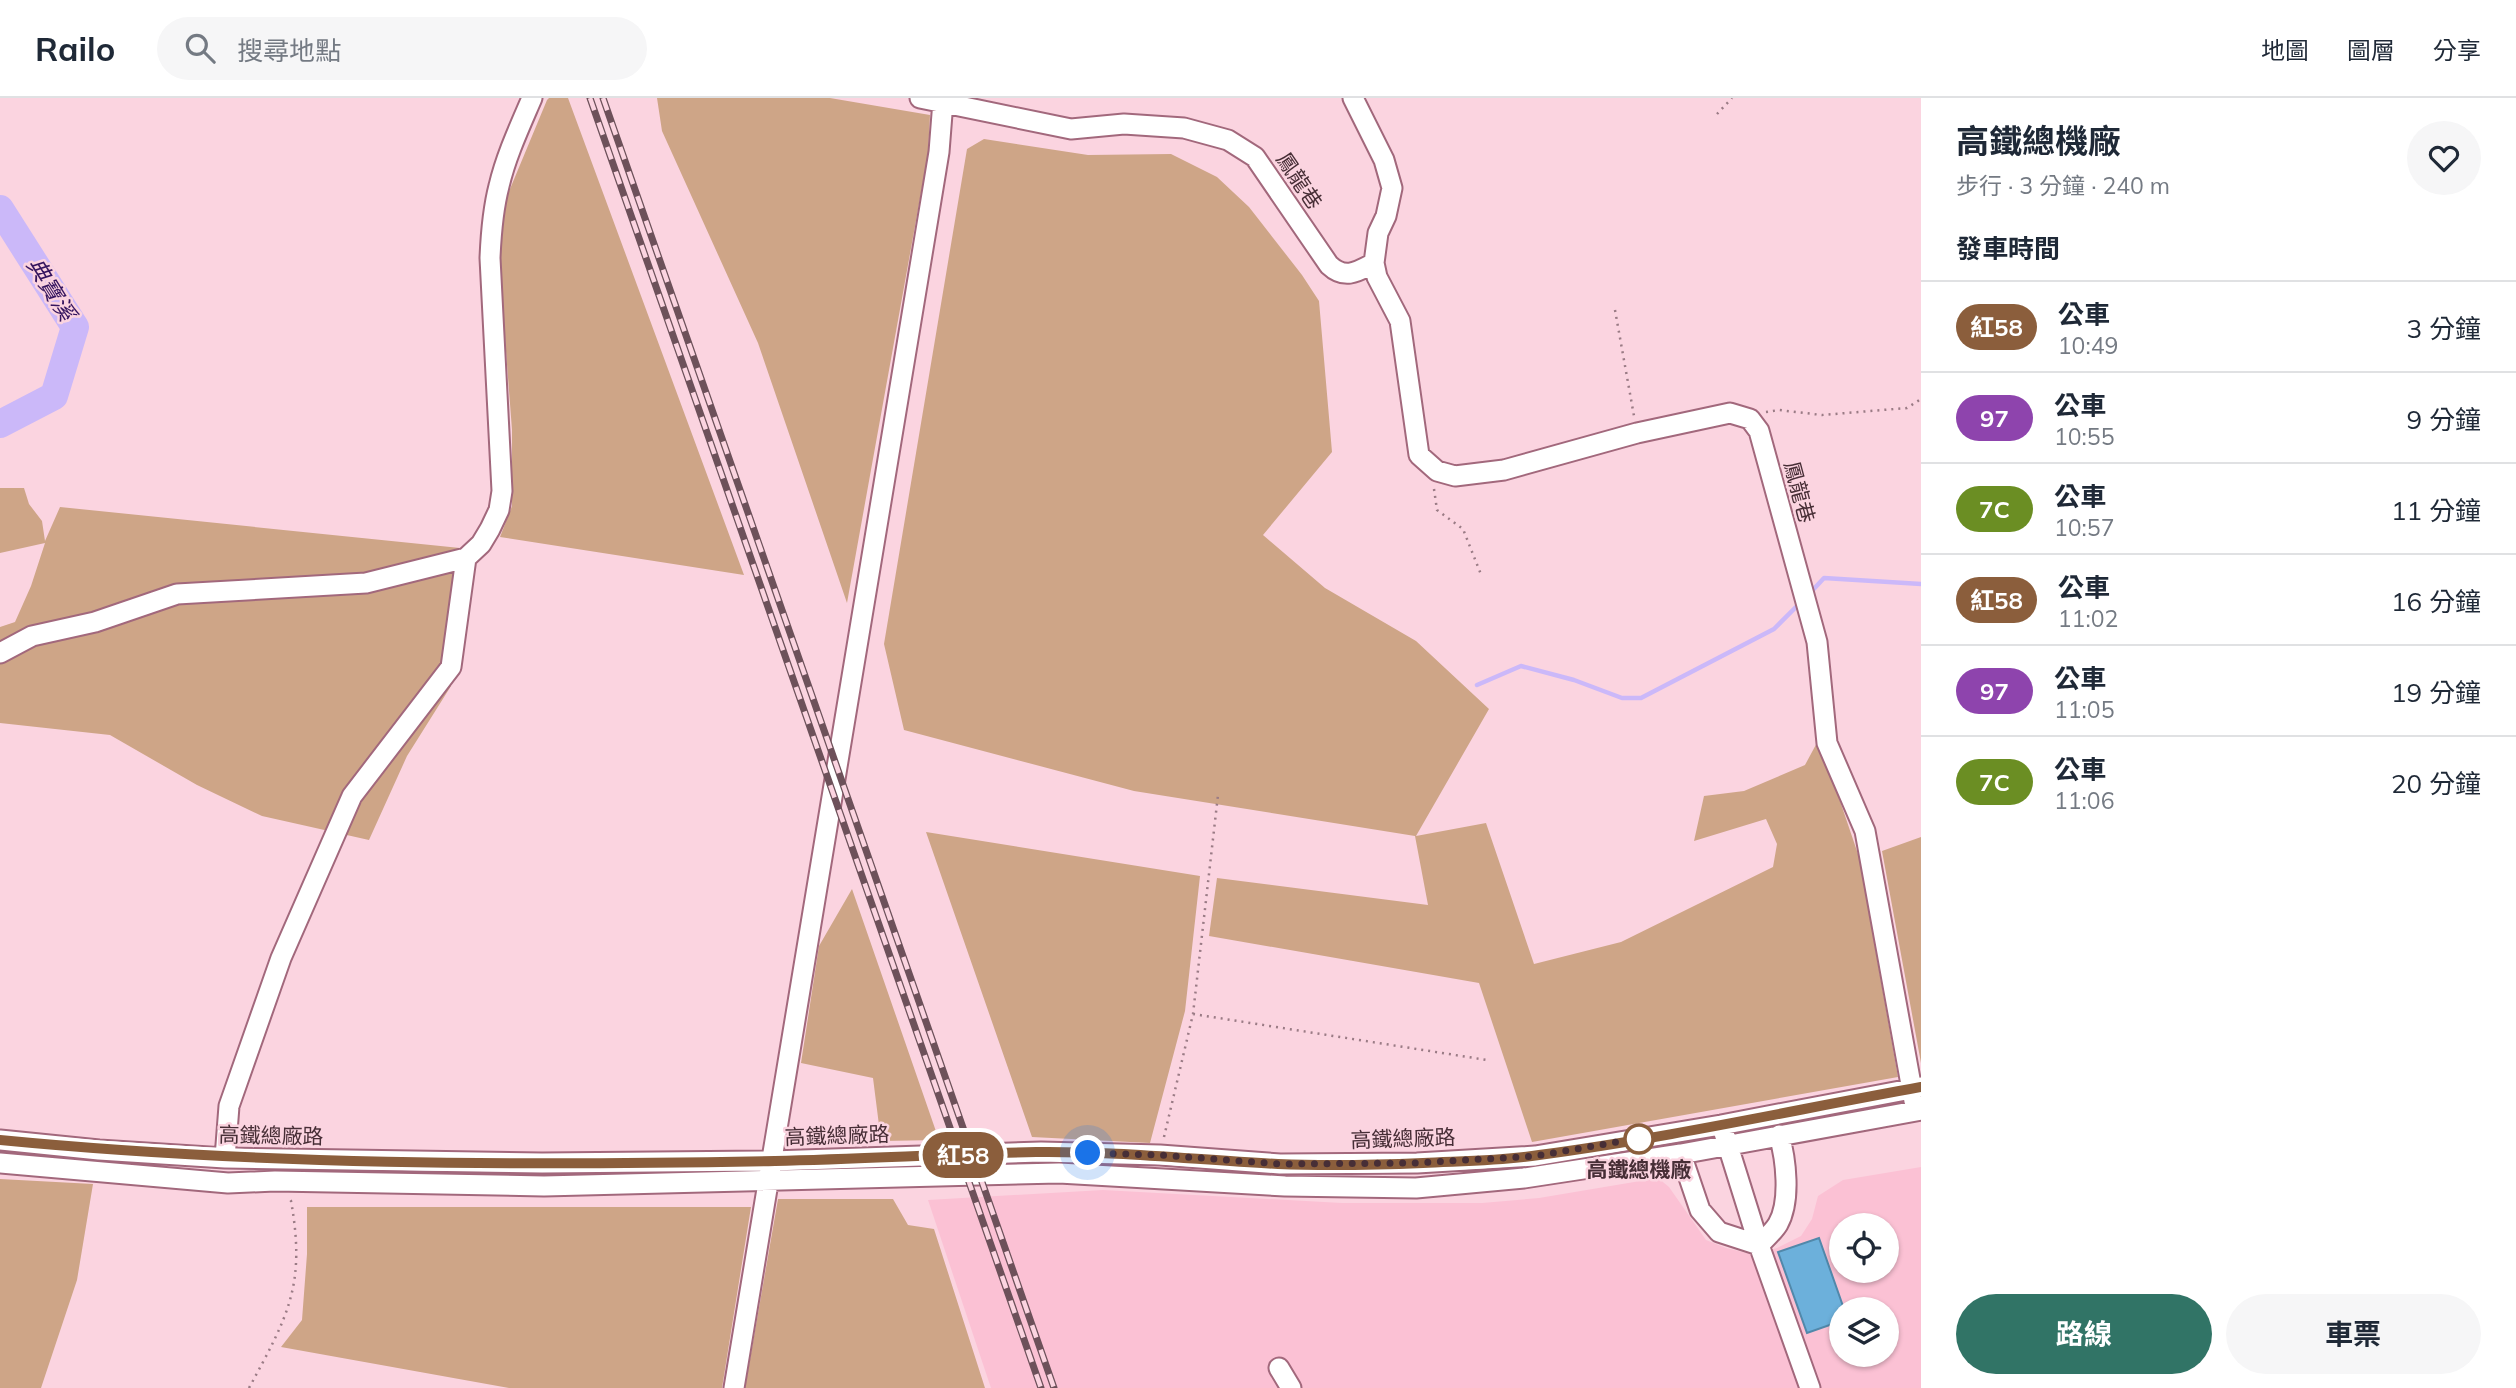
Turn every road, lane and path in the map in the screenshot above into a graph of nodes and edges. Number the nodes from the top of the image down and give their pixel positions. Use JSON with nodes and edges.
{"nodes":[{"id":1,"x":533,"y":98,"type":"edge"},
{"id":2,"x":920,"y":98,"type":"edge"},
{"id":3,"x":1353,"y":98,"type":"edge"},
{"id":4,"x":1732,"y":98,"type":"edge"},
{"id":5,"x":943,"y":101,"type":"junction"},
{"id":6,"x":1717,"y":114,"type":"dead end"},
{"id":7,"x":1374,"y":263,"type":"junction"},
{"id":8,"x":1615,"y":310,"type":"dead end"},
{"id":9,"x":1921,"y":399,"type":"edge"},
{"id":10,"x":1750,"y":419,"type":"junction"},
{"id":11,"x":1637,"y":433,"type":"junction"},
{"id":12,"x":1432,"y":468,"type":"junction"},
{"id":13,"x":466,"y":558,"type":"junction"},
{"id":14,"x":1482,"y":578,"type":"dead end"},
{"id":15,"x":0,"y":653,"type":"edge"},
{"id":16,"x":1218,"y":795,"type":"dead end"},
{"id":17,"x":1193,"y":1014,"type":"junction"},
{"id":18,"x":1487,"y":1060,"type":"dead end"},
{"id":19,"x":1916,"y":1088,"type":"edge"},
{"id":20,"x":1919,"y":1111,"type":"edge"},
{"id":21,"x":1721,"y":1125,"type":"junction"},
{"id":22,"x":1779,"y":1135,"type":"junction"},
{"id":23,"x":0,"y":1140,"type":"edge"},
{"id":24,"x":1728,"y":1145,"type":"junction"},
{"id":25,"x":1681,"y":1154,"type":"junction"},
{"id":26,"x":1160,"y":1155,"type":"junction"},
{"id":27,"x":225,"y":1158,"type":"junction"},
{"id":28,"x":772,"y":1161,"type":"junction"},
{"id":29,"x":0,"y":1163,"type":"edge"},
{"id":30,"x":275,"y":1181,"type":"junction"},
{"id":31,"x":768,"y":1181,"type":"junction"},
{"id":32,"x":1759,"y":1245,"type":"junction"},
{"id":33,"x":1279,"y":1368,"type":"dead end"},
{"id":34,"x":249,"y":1388,"type":"edge"},
{"id":35,"x":734,"y":1388,"type":"edge"},
{"id":36,"x":1292,"y":1388,"type":"edge"},
{"id":37,"x":1810,"y":1388,"type":"edge"}],
"edges":[{"from":1,"to":13,"type":"street"},
{"from":2,"to":5,"type":"street","name":"鳳龍巷"},
{"from":3,"to":7,"type":"street"},
{"from":4,"to":6,"type":"path"},
{"from":5,"to":7,"type":"street","name":"鳳龍巷"},
{"from":5,"to":28,"type":"street"},
{"from":7,"to":12,"type":"street"},
{"from":8,"to":11,"type":"path"},
{"from":9,"to":10,"type":"path"},
{"from":10,"to":11,"type":"street"},
{"from":10,"to":19,"type":"street","name":"鳳龍巷"},
{"from":11,"to":12,"type":"street"},
{"from":12,"to":14,"type":"path"},
{"from":13,"to":15,"type":"street"},
{"from":13,"to":27,"type":"street"},
{"from":16,"to":17,"type":"path"},
{"from":17,"to":18,"type":"path"},
{"from":17,"to":26,"type":"path"},
{"from":19,"to":20,"type":"street","name":"鳳龍巷"},
{"from":19,"to":21,"type":"street","name":"高鐵總廠路"},
{"from":20,"to":22,"type":"street","name":"高鐵總廠路"},
{"from":21,"to":24,"type":"street"},
{"from":21,"to":26,"type":"street","name":"高鐵總廠路"},
{"from":22,"to":24,"type":"street","name":"高鐵總廠路"},
{"from":22,"to":32,"type":"street"},
{"from":23,"to":27,"type":"street","name":"高鐵總廠路"},
{"from":24,"to":25,"type":"street","name":"高鐵總廠路"},
{"from":24,"to":32,"type":"street"},
{"from":25,"to":31,"type":"street","name":"高鐵總廠路"},
{"from":25,"to":32,"type":"street"},
{"from":26,"to":28,"type":"street","name":"高鐵總廠路"},
{"from":27,"to":28,"type":"street","name":"高鐵總廠路"},
{"from":28,"to":31,"type":"street"},
{"from":29,"to":30,"type":"street","name":"高鐵總廠路"},
{"from":30,"to":31,"type":"street","name":"高鐵總廠路"},
{"from":30,"to":34,"type":"path"},
{"from":31,"to":35,"type":"street"},
{"from":32,"to":37,"type":"street"},
{"from":33,"to":36,"type":"street"}]}
